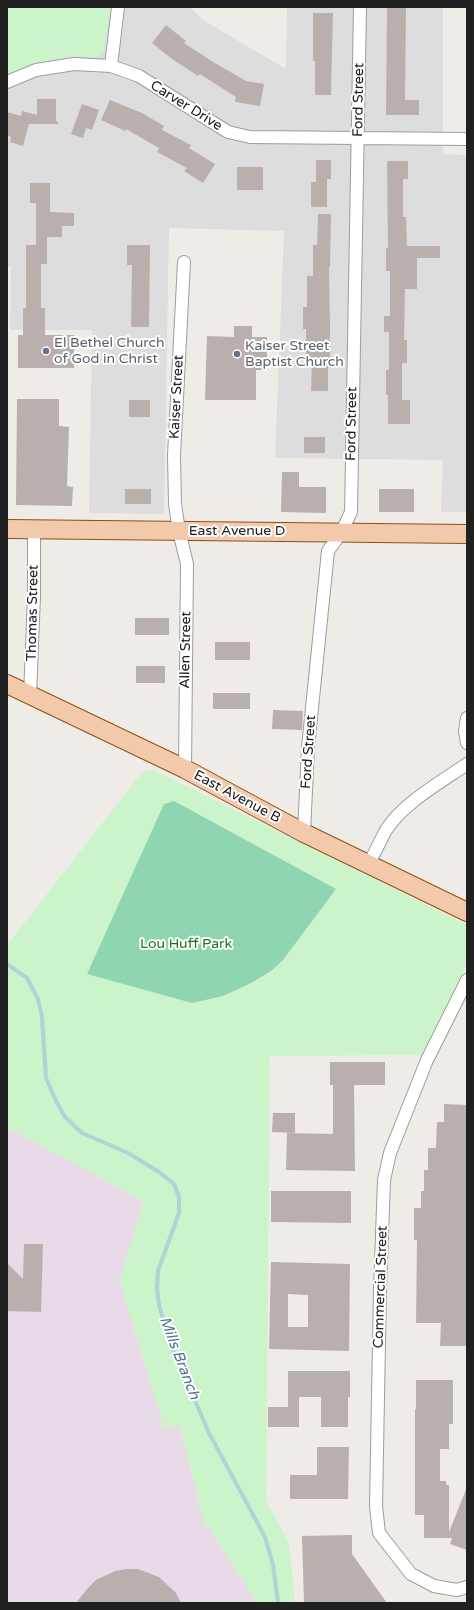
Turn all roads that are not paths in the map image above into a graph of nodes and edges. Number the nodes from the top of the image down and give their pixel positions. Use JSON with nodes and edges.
{"nodes":[{"id":1,"x":118,"y":7,"type":"edge"},
{"id":2,"x":360,"y":7,"type":"edge"},
{"id":3,"x":111,"y":66,"type":"junction"},
{"id":4,"x":7,"y":82,"type":"edge"},
{"id":5,"x":358,"y":138,"type":"junction"},
{"id":6,"x":467,"y":139,"type":"edge"},
{"id":7,"x":184,"y":262,"type":"dead end"},
{"id":8,"x":7,"y":529,"type":"edge"},
{"id":9,"x":34,"y":530,"type":"junction"},
{"id":10,"x":179,"y":531,"type":"junction"},
{"id":11,"x":341,"y":533,"type":"junction"},
{"id":12,"x":467,"y":534,"type":"edge"},
{"id":13,"x":7,"y":684,"type":"edge"},
{"id":14,"x":30,"y":696,"type":"junction"},
{"id":15,"x":467,"y":718,"type":"edge"},
{"id":16,"x":467,"y":744,"type":"edge"},
{"id":17,"x":467,"y":764,"type":"edge"},
{"id":18,"x":185,"y":769,"type":"junction"},
{"id":19,"x":304,"y":833,"type":"junction"},
{"id":20,"x":369,"y":863,"type":"junction"},
{"id":21,"x":467,"y":912,"type":"edge"},
{"id":22,"x":467,"y":980,"type":"edge"},
{"id":23,"x":467,"y":1587,"type":"edge"}],
"edges":[{"from":1,"to":3,"type":"street"},
{"from":2,"to":5,"type":"street","name":"Ford Street"},
{"from":3,"to":4,"type":"street","name":"Carver Drive"},
{"from":3,"to":5,"type":"street","name":"Carver Drive"},
{"from":5,"to":6,"type":"street","name":"Carver Drive"},
{"from":5,"to":11,"type":"street","name":"Ford Street"},
{"from":7,"to":10,"type":"street","name":"Kaiser Street"},
{"from":8,"to":9,"type":"main road","name":"East Avenue D"},
{"from":9,"to":10,"type":"main road","name":"East Avenue D"},
{"from":9,"to":14,"type":"street","name":"Thomas Street"},
{"from":10,"to":11,"type":"main road","name":"East Avenue D"},
{"from":10,"to":18,"type":"street","name":"Allen Street"},
{"from":11,"to":12,"type":"main road","name":"East Avenue D"},
{"from":11,"to":19,"type":"street","name":"Ford Street"},
{"from":13,"to":14,"type":"main road","name":"East Avenue B"},
{"from":14,"to":18,"type":"main road","name":"East Avenue B"},
{"from":15,"to":16,"type":"street"},
{"from":17,"to":20,"type":"street"},
{"from":18,"to":19,"type":"main road","name":"East Avenue B"},
{"from":19,"to":20,"type":"main road","name":"East Avenue B"},
{"from":20,"to":21,"type":"main road","name":"East Avenue B"},
{"from":22,"to":23,"type":"street","name":"Commercial Street"}]}
